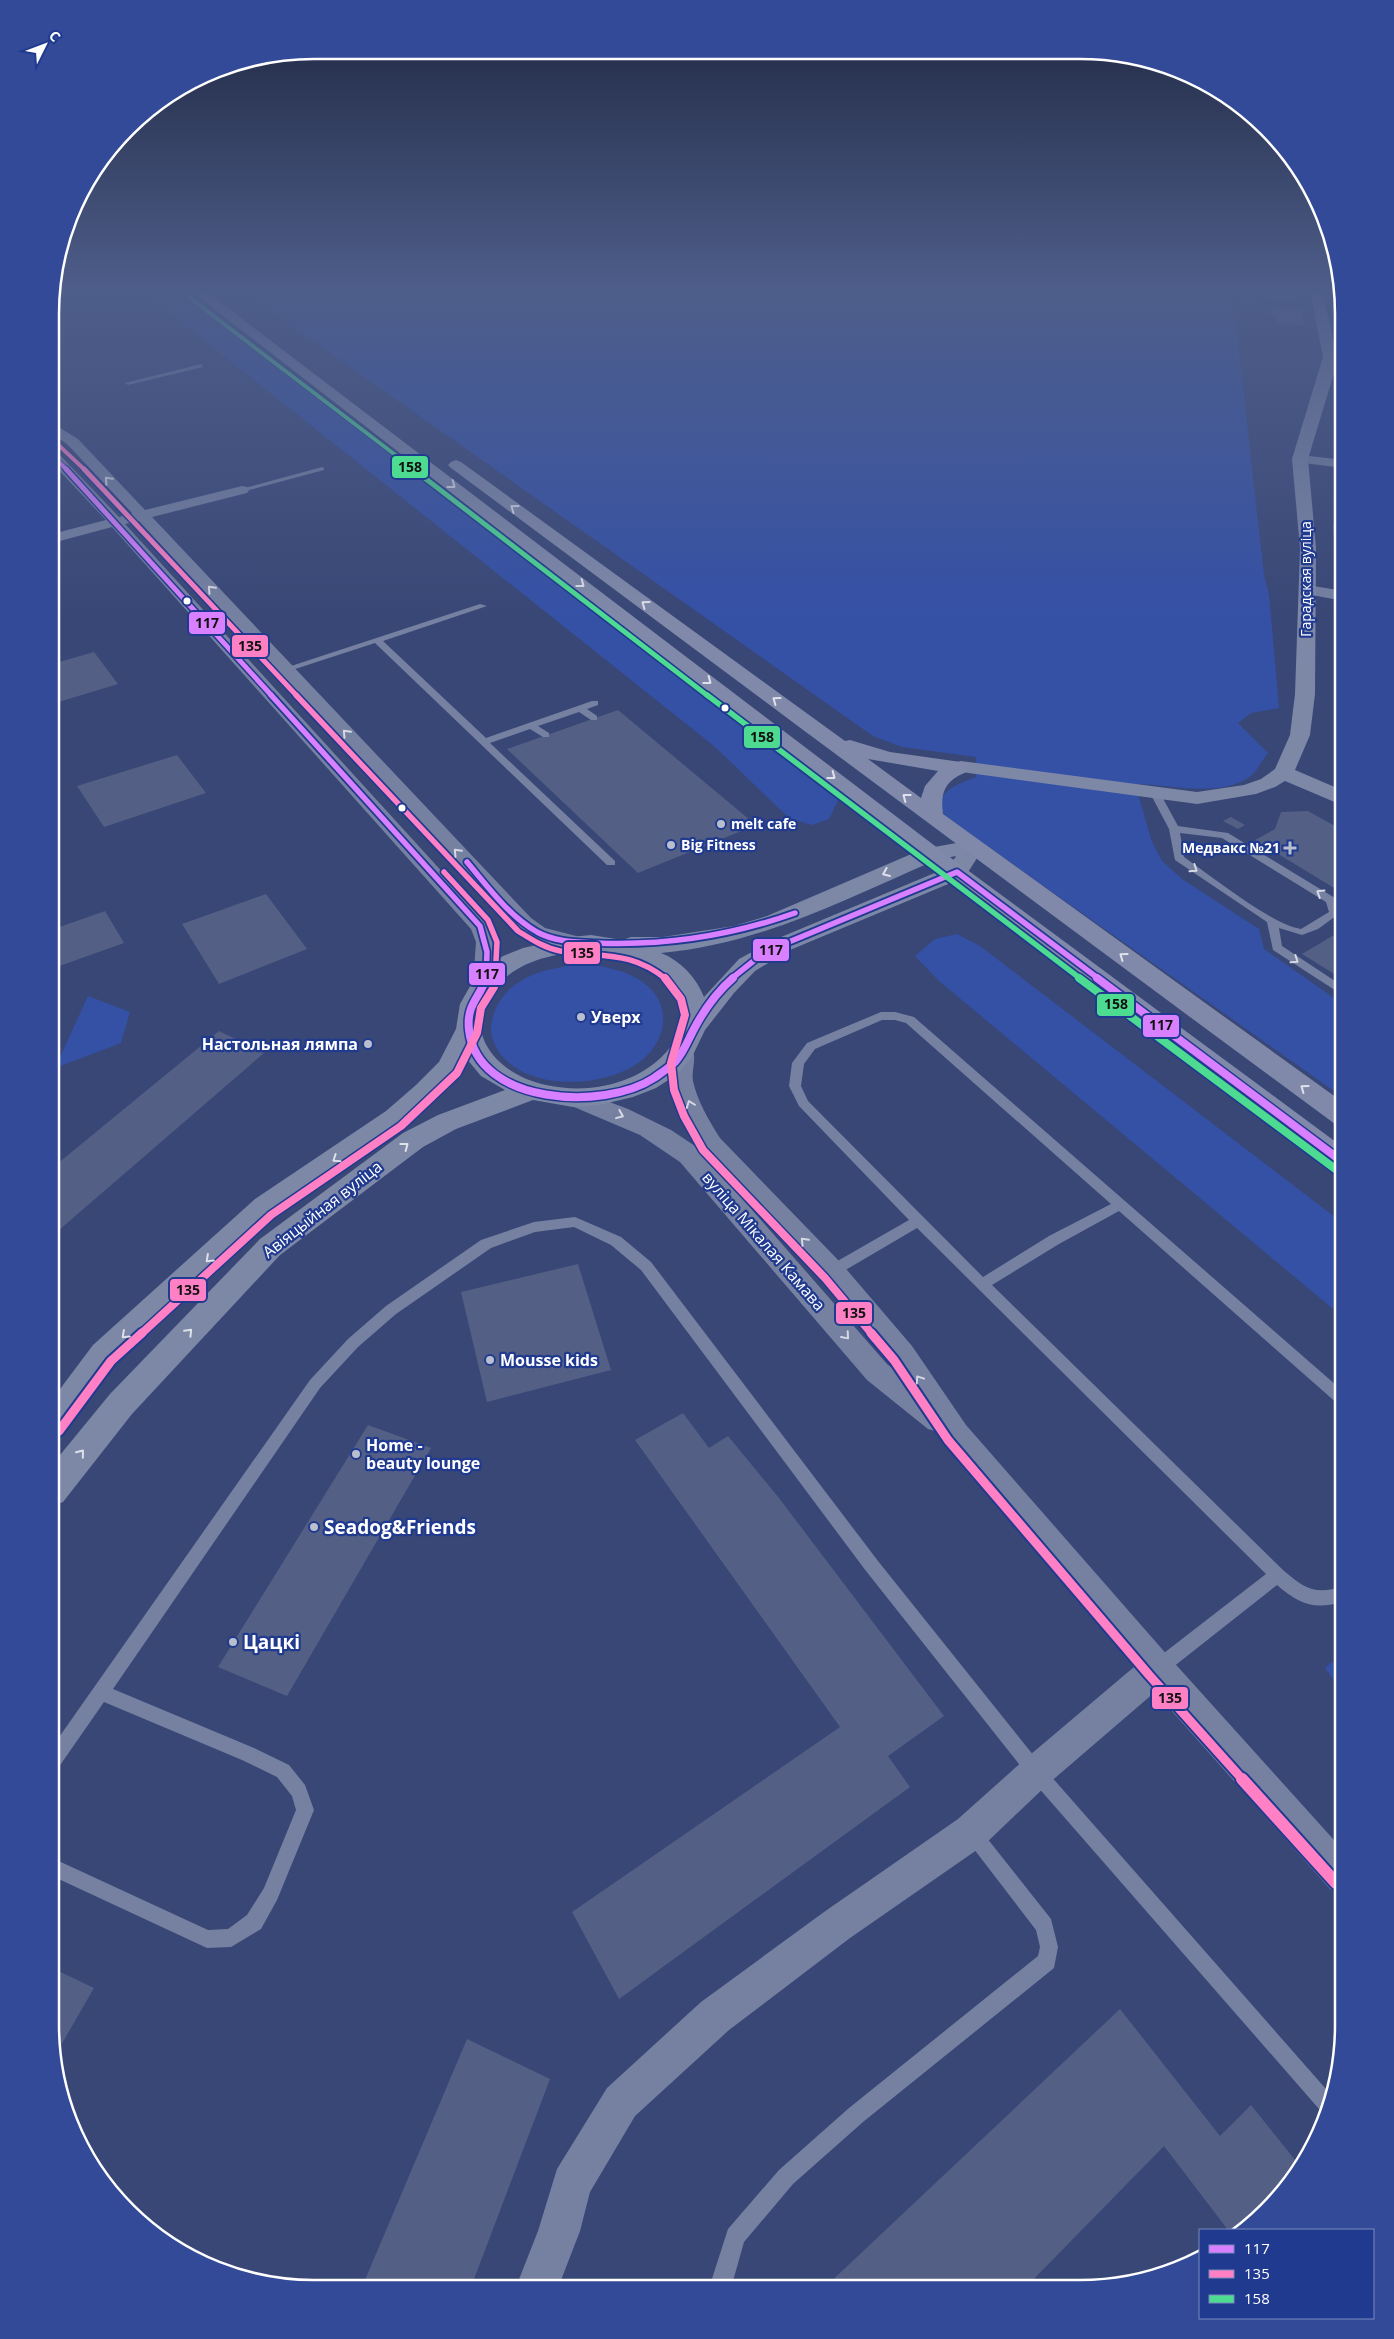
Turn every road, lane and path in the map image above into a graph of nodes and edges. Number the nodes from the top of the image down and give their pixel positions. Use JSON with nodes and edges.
{"nodes":[{"id":1,"x":338,"y":399,"type":"edge"},
{"id":2,"x":1319,"y":399,"type":"edge"},
{"id":3,"x":59,"y":432,"type":"edge"},
{"id":4,"x":439,"y":453,"type":"dead end"},
{"id":5,"x":1300,"y":459,"type":"junction"},
{"id":6,"x":59,"y":463,"type":"edge"},
{"id":7,"x":1335,"y":463,"type":"edge"},
{"id":8,"x":322,"y":469,"type":"dead end"},
{"id":9,"x":242,"y":490,"type":"joint"},
{"id":10,"x":142,"y":515,"type":"junction"},
{"id":11,"x":114,"y":522,"type":"junction"},
{"id":12,"x":59,"y":536,"type":"edge"},
{"id":13,"x":1307,"y":590,"type":"junction"},
{"id":14,"x":1335,"y":595,"type":"edge"},
{"id":15,"x":483,"y":606,"type":"dead end"},
{"id":16,"x":377,"y":640,"type":"junction"},
{"id":17,"x":286,"y":668,"type":"junction"},
{"id":18,"x":595,"y":703,"type":"dead end"},
{"id":19,"x":580,"y":708,"type":"junction"},
{"id":20,"x":594,"y":718,"type":"dead end"},
{"id":21,"x":532,"y":724,"type":"junction"},
{"id":22,"x":824,"y":735,"type":"junction"},
{"id":23,"x":546,"y":736,"type":"dead end"},
{"id":24,"x":484,"y":742,"type":"junction"},
{"id":25,"x":961,"y":767,"type":"junction"},
{"id":26,"x":1283,"y":773,"type":"junction"},
{"id":27,"x":1155,"y":793,"type":"junction"},
{"id":28,"x":1335,"y":795,"type":"edge"},
{"id":29,"x":933,"y":818,"type":"junction"},
{"id":30,"x":1174,"y":829,"type":"junction"},
{"id":31,"x":973,"y":847,"type":"junction"},
{"id":32,"x":931,"y":854,"type":"junction"},
{"id":33,"x":611,"y":863,"type":"dead end"},
{"id":34,"x":957,"y":872,"type":"junction"},
{"id":35,"x":1272,"y":921,"type":"junction"},
{"id":36,"x":576,"y":943,"type":"junction"},
{"id":37,"x":614,"y":945,"type":"junction"},
{"id":38,"x":484,"y":984,"type":"junction"},
{"id":39,"x":1335,"y":986,"type":"edge"},
{"id":40,"x":694,"y":1028,"type":"junction"},
{"id":41,"x":468,"y":1029,"type":"junction"},
{"id":42,"x":683,"y":1052,"type":"junction"},
{"id":43,"x":531,"y":1091,"type":"junction"},
{"id":44,"x":574,"y":1098,"type":"junction"},
{"id":45,"x":1335,"y":1110,"type":"edge"},
{"id":46,"x":1335,"y":1156,"type":"edge"},
{"id":47,"x":1119,"y":1205,"type":"junction"},
{"id":48,"x":918,"y":1221,"type":"junction"},
{"id":49,"x":832,"y":1271,"type":"junction"},
{"id":50,"x":984,"y":1284,"type":"junction"},
{"id":51,"x":1335,"y":1393,"type":"edge"},
{"id":52,"x":59,"y":1414,"type":"edge"},
{"id":53,"x":956,"y":1434,"type":"junction"},
{"id":54,"x":59,"y":1481,"type":"edge"},
{"id":55,"x":1277,"y":1575,"type":"junction"},
{"id":56,"x":1335,"y":1596,"type":"edge"},
{"id":57,"x":1157,"y":1669,"type":"junction"},
{"id":58,"x":100,"y":1692,"type":"junction"},
{"id":59,"x":59,"y":1752,"type":"edge"},
{"id":60,"x":1036,"y":1772,"type":"junction"},
{"id":61,"x":971,"y":1832,"type":"junction"},
{"id":62,"x":1335,"y":1866,"type":"edge"},
{"id":63,"x":59,"y":1870,"type":"edge"},
{"id":64,"x":1324,"y":2102,"type":"edge"},
{"id":65,"x":540,"y":2280,"type":"edge"},
{"id":66,"x":722,"y":2280,"type":"edge"}],
"edges":[{"from":1,"to":32,"type":"main road","one_way":true},
{"from":2,"to":5,"type":"main road","name":"Гарадская вуліца"},
{"from":10,"to":3,"type":"street","one_way":true},
{"from":22,"to":4,"type":"main road","one_way":true},
{"from":5,"to":7,"type":"street"},
{"from":5,"to":13,"type":"main road","name":"Гарадская вуліца"},
{"from":6,"to":11,"type":"street"},
{"from":8,"to":9,"type":"lane"},
{"from":9,"to":10,"type":"street"},
{"from":10,"to":11,"type":"street"},
{"from":17,"to":10,"type":"street","one_way":true},
{"from":11,"to":12,"type":"street"},
{"from":11,"to":38,"type":"street"},
{"from":13,"to":14,"type":"street"},
{"from":13,"to":26,"type":"main road","name":"Гарадская вуліца"},
{"from":15,"to":16,"type":"lane"},
{"from":16,"to":17,"type":"lane"},
{"from":16,"to":24,"type":"lane"},
{"from":36,"to":17,"type":"street","one_way":true},
{"from":18,"to":19,"type":"lane"},
{"from":19,"to":20,"type":"lane"},
{"from":19,"to":21,"type":"lane"},
{"from":21,"to":23,"type":"lane"},
{"from":21,"to":24,"type":"lane"},
{"from":22,"to":25,"type":"main road"},
{"from":29,"to":22,"type":"main road","one_way":true},
{"from":24,"to":33,"type":"lane"},
{"from":25,"to":27,"type":"main road"},
{"from":25,"to":29,"type":"main road"},
{"from":26,"to":27,"type":"main road"},
{"from":26,"to":28,"type":"main road"},
{"from":27,"to":30,"type":"lane"},
{"from":29,"to":31,"type":"main road"},
{"from":30,"to":35,"type":"lane","one_way":true},
{"from":35,"to":30,"type":"lane","one_way":true},
{"from":31,"to":32,"type":"main road"},
{"from":31,"to":34,"type":"main road"},
{"from":45,"to":31,"type":"main road","one_way":true},
{"from":32,"to":34,"type":"main road"},
{"from":32,"to":37,"type":"main road","one_way":true},
{"from":34,"to":40,"type":"main road"},
{"from":34,"to":46,"type":"main road"},
{"from":35,"to":39,"type":"lane","one_way":true},
{"from":36,"to":37,"type":"main road"},
{"from":36,"to":38,"type":"main road"},
{"from":37,"to":40,"type":"main road"},
{"from":38,"to":41,"type":"main road"},
{"from":40,"to":42,"type":"main road"},
{"from":41,"to":43,"type":"main road"},
{"from":41,"to":52,"type":"main road","name":"Авіяцыйная вуліца","one_way":true},
{"from":42,"to":44,"type":"main road"},
{"from":49,"to":42,"type":"street","name":"вуліца Мікалая Камава","one_way":true},
{"from":43,"to":44,"type":"main road"},
{"from":54,"to":43,"type":"main road","name":"Авіяцыйная вуліца","one_way":true},
{"from":44,"to":53,"type":"street","name":"вуліца Мікалая Камава","one_way":true},
{"from":47,"to":48,"type":"lane"},
{"from":47,"to":50,"type":"lane"},
{"from":47,"to":51,"type":"lane"},
{"from":48,"to":49,"type":"lane"},
{"from":48,"to":50,"type":"lane"},
{"from":53,"to":49,"type":"street","name":"вуліца Мікалая Камава","one_way":true},
{"from":50,"to":55,"type":"lane"},
{"from":53,"to":57,"type":"street","name":"вуліца Мікалая Камава"},
{"from":55,"to":56,"type":"lane"},
{"from":55,"to":57,"type":"lane"},
{"from":57,"to":60,"type":"street"},
{"from":57,"to":62,"type":"street","name":"вуліца Мікалая Камава"},
{"from":58,"to":59,"type":"lane"},
{"from":58,"to":60,"type":"lane"},
{"from":58,"to":63,"type":"lane"},
{"from":60,"to":61,"type":"street"},
{"from":60,"to":64,"type":"lane"},
{"from":61,"to":65,"type":"street"},
{"from":61,"to":66,"type":"lane"}]}
